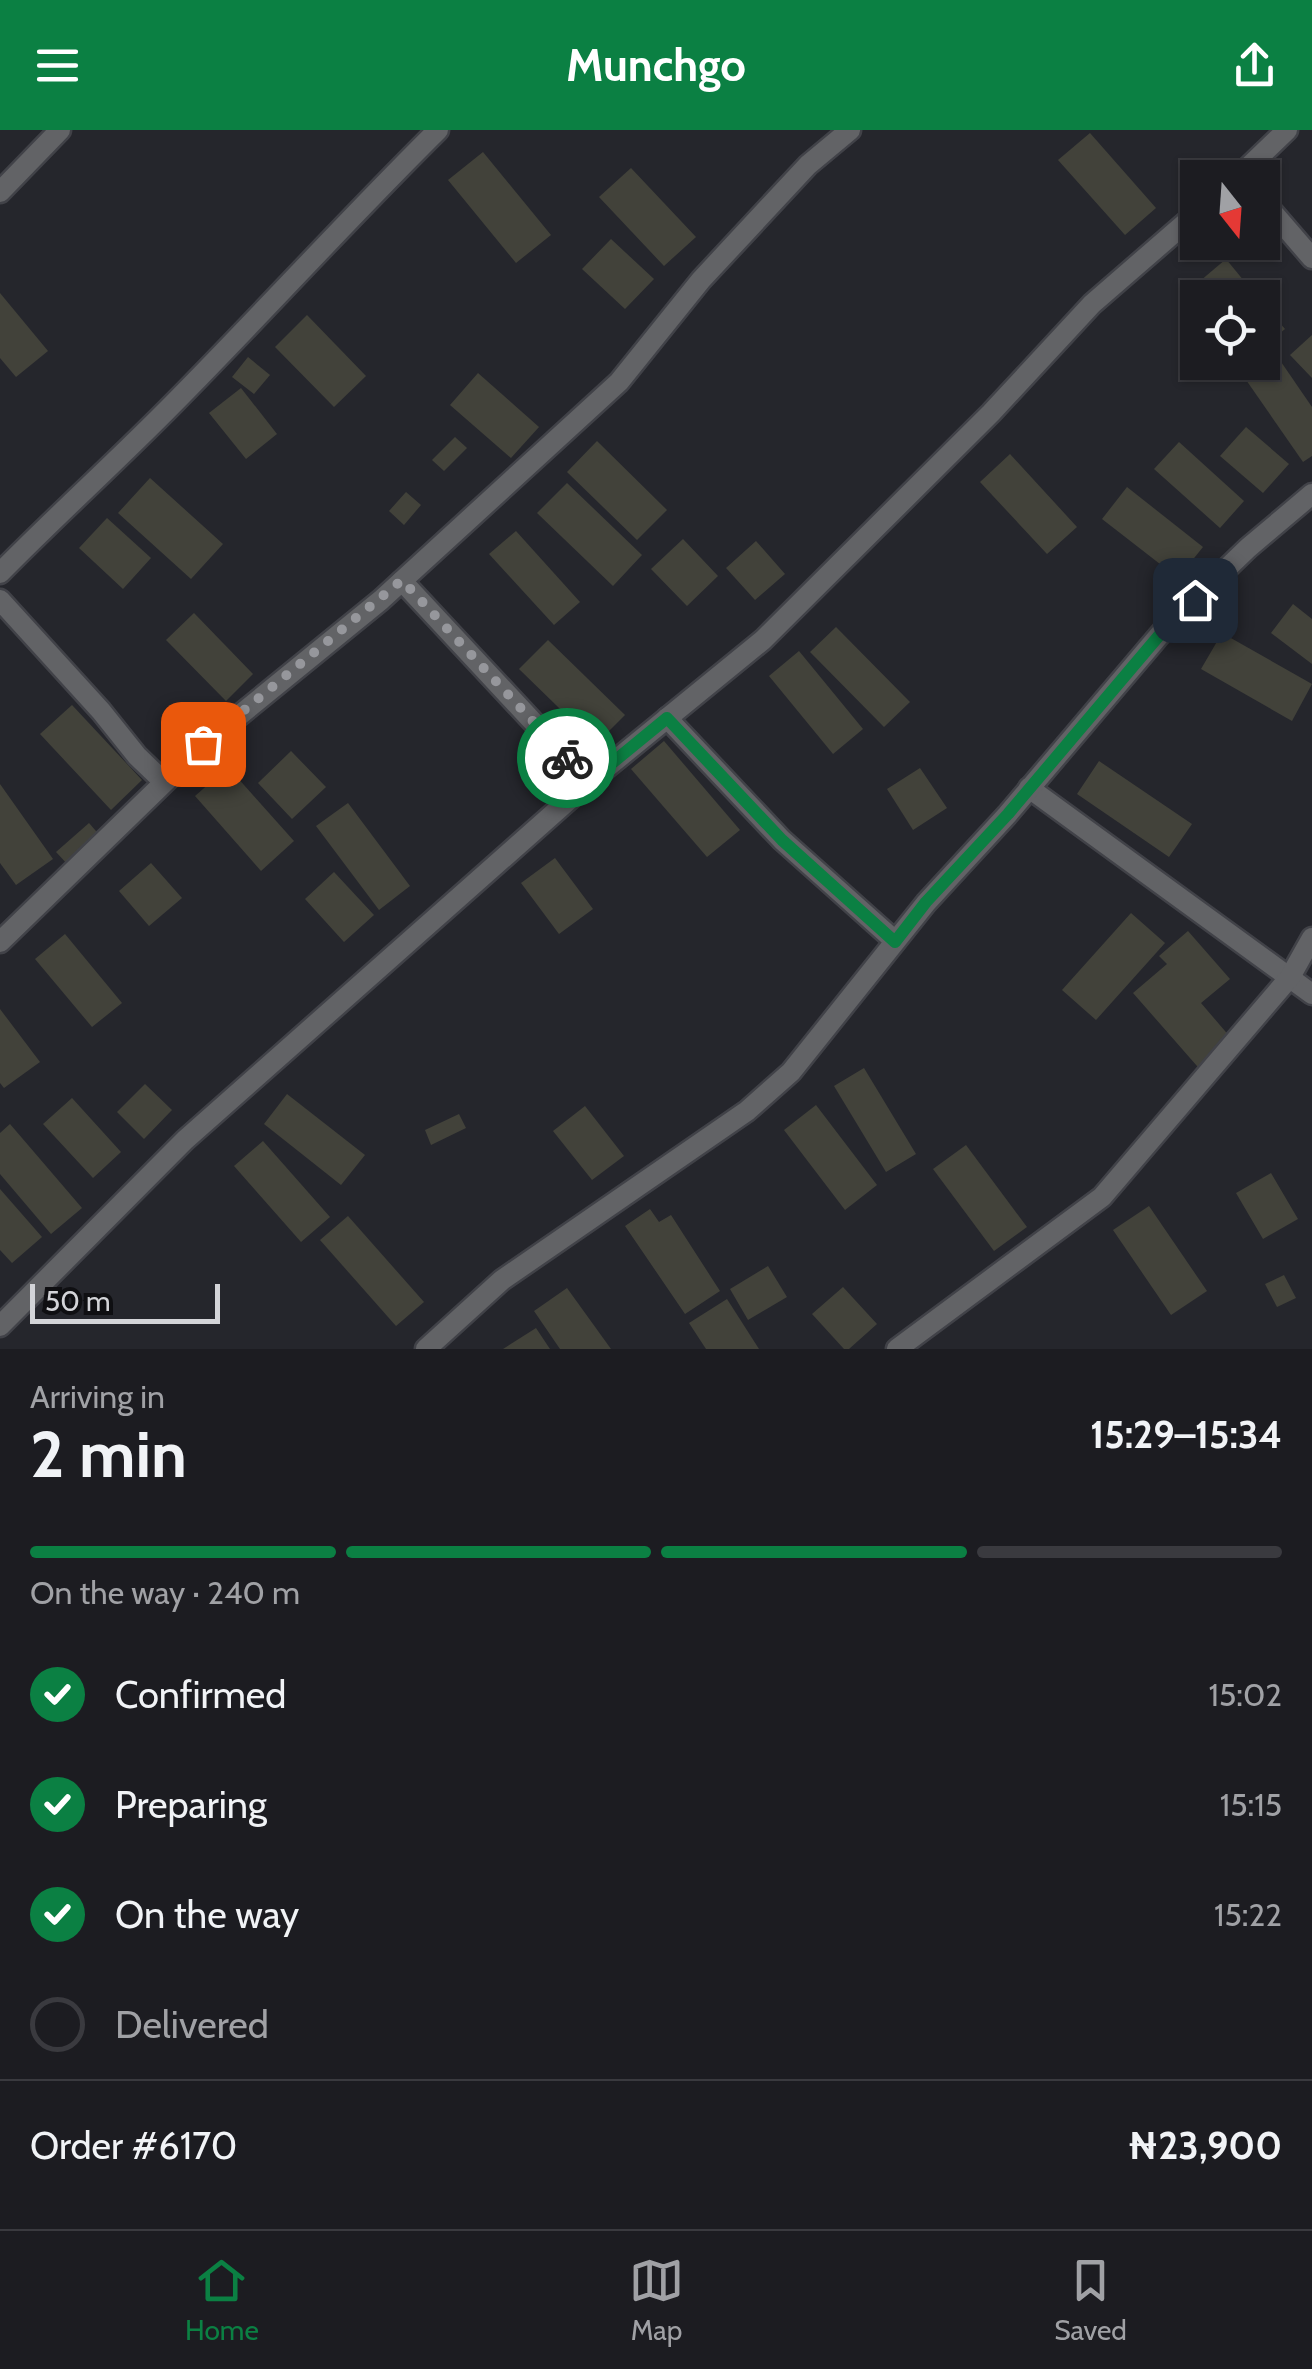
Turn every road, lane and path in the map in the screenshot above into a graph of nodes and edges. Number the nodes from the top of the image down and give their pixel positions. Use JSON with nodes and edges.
{"nodes":[{"id":1,"x":60,"y":130,"type":"edge"},
{"id":2,"x":438,"y":130,"type":"edge"},
{"id":3,"x":850,"y":130,"type":"edge"},
{"id":4,"x":1287,"y":130,"type":"edge"},
{"id":5,"x":1256,"y":160,"type":"edge"},
{"id":6,"x":0,"y":192,"type":"edge"},
{"id":7,"x":1280,"y":221,"type":"edge"},
{"id":8,"x":1180,"y":228,"type":"edge"},
{"id":9,"x":1312,"y":258,"type":"edge"},
{"id":10,"x":1312,"y":494,"type":"edge"},
{"id":11,"x":0,"y":573,"type":"edge"},
{"id":12,"x":402,"y":580,"type":"junction"},
{"id":13,"x":0,"y":600,"type":"edge"},
{"id":14,"x":667,"y":718,"type":"junction"},
{"id":15,"x":164,"y":782,"type":"junction"},
{"id":16,"x":589,"y":782,"type":"junction"},
{"id":17,"x":1030,"y":788,"type":"junction"},
{"id":18,"x":1312,"y":938,"type":"edge"},
{"id":19,"x":0,"y":942,"type":"edge"},
{"id":20,"x":895,"y":942,"type":"junction"},
{"id":21,"x":1290,"y":977,"type":"junction"},
{"id":22,"x":1312,"y":994,"type":"edge"},
{"id":23,"x":0,"y":1326,"type":"edge"},
{"id":24,"x":426,"y":1349,"type":"edge"},
{"id":25,"x":897,"y":1349,"type":"edge"}],
"edges":[{"from":1,"to":6,"type":"street"},
{"from":2,"to":11,"type":"street"},
{"from":3,"to":12,"type":"street"},
{"from":4,"to":5,"type":"street"},
{"from":7,"to":9,"type":"street"},
{"from":8,"to":14,"type":"street"},
{"from":10,"to":17,"type":"street"},
{"from":12,"to":15,"type":"street"},
{"from":12,"to":16,"type":"street"},
{"from":13,"to":15,"type":"street"},
{"from":14,"to":16,"type":"street"},
{"from":14,"to":20,"type":"street"},
{"from":15,"to":19,"type":"street"},
{"from":16,"to":23,"type":"street"},
{"from":17,"to":20,"type":"street"},
{"from":17,"to":21,"type":"street"},
{"from":18,"to":21,"type":"street"},
{"from":20,"to":24,"type":"street"},
{"from":21,"to":22,"type":"street"},
{"from":21,"to":25,"type":"street"}]}
